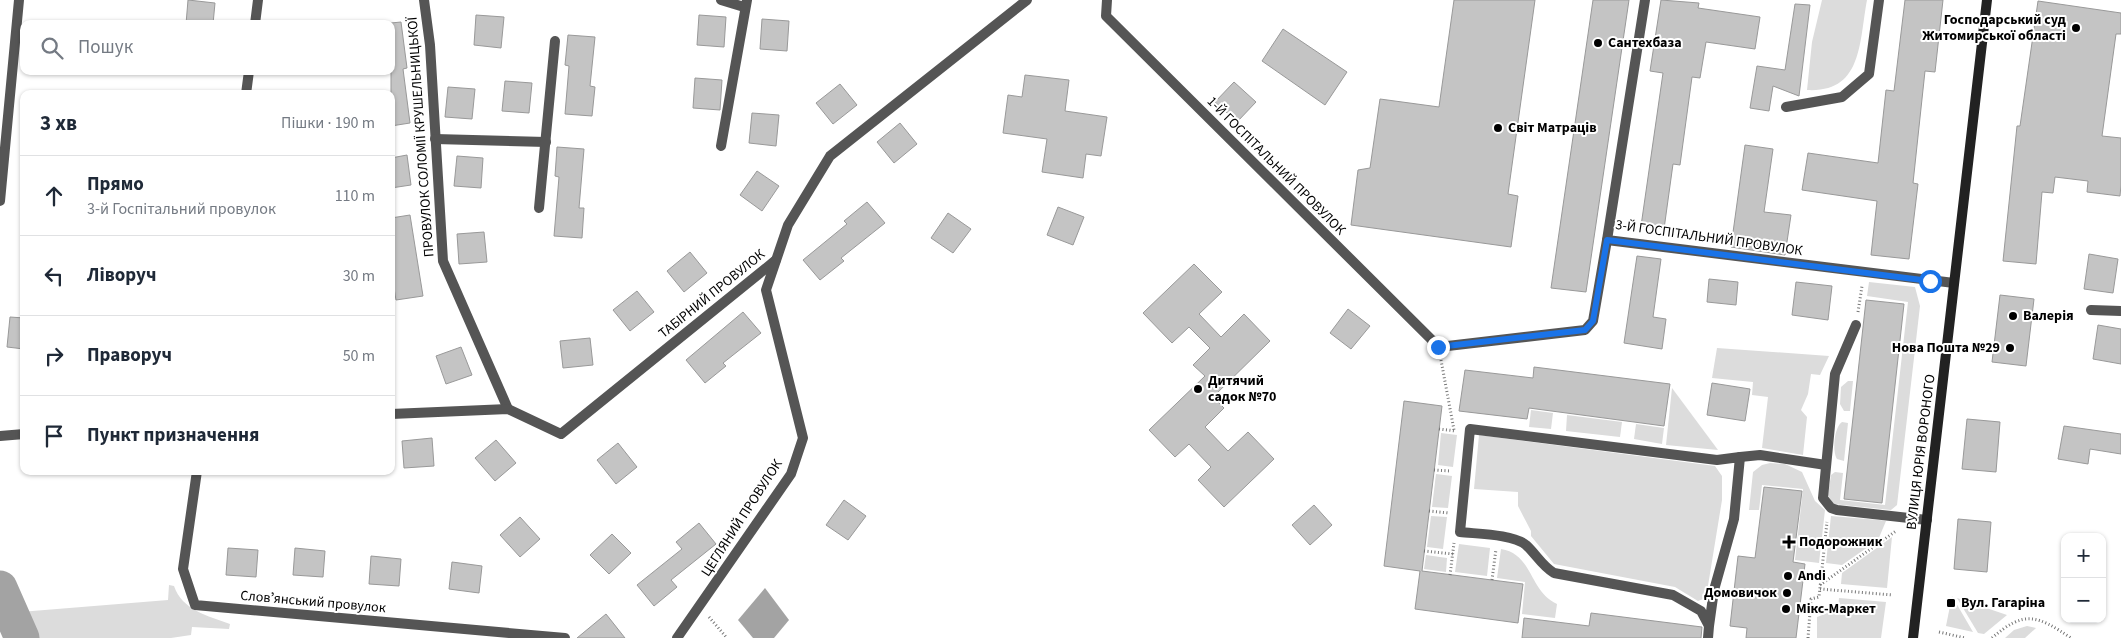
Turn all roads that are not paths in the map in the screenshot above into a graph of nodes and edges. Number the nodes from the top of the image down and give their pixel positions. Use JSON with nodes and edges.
{"nodes":[{"id":1,"x":19,"y":0,"type":"edge"},
{"id":2,"x":258,"y":0,"type":"edge"},
{"id":3,"x":424,"y":0,"type":"edge"},
{"id":4,"x":721,"y":0,"type":"edge"},
{"id":5,"x":1027,"y":0,"type":"edge"},
{"id":6,"x":1107,"y":0,"type":"edge"},
{"id":7,"x":1645,"y":0,"type":"edge"},
{"id":8,"x":1879,"y":0,"type":"edge"},
{"id":9,"x":1988,"y":0,"type":"edge"},
{"id":10,"x":745,"y":4,"type":"edge"},
{"id":11,"x":256,"y":20,"type":"edge"},
{"id":12,"x":555,"y":41,"type":"dead end"},
{"id":13,"x":248,"y":75,"type":"edge"},
{"id":14,"x":247,"y":90,"type":"edge"},
{"id":15,"x":1786,"y":107,"type":"dead end"},
{"id":16,"x":435,"y":139,"type":"junction"},
{"id":17,"x":546,"y":142,"type":"junction"},
{"id":18,"x":721,"y":146,"type":"dead end"},
{"id":19,"x":0,"y":201,"type":"edge"},
{"id":20,"x":539,"y":208,"type":"dead end"},
{"id":21,"x":1607,"y":240,"type":"junction"},
{"id":22,"x":776,"y":260,"type":"junction"},
{"id":23,"x":1954,"y":283,"type":"junction"},
{"id":24,"x":2091,"y":310,"type":"dead end"},
{"id":25,"x":2121,"y":311,"type":"edge"},
{"id":26,"x":1856,"y":325,"type":"road end"},
{"id":27,"x":508,"y":409,"type":"junction"},
{"id":28,"x":395,"y":414,"type":"edge"},
{"id":29,"x":20,"y":434,"type":"edge"},
{"id":30,"x":0,"y":436,"type":"edge"},
{"id":31,"x":1740,"y":457,"type":"junction"},
{"id":32,"x":1826,"y":465,"type":"junction"},
{"id":33,"x":196,"y":475,"type":"edge"},
{"id":34,"x":1927,"y":520,"type":"junction"},
{"id":35,"x":1709,"y":626,"type":"junction"},
{"id":36,"x":565,"y":638,"type":"edge"},
{"id":37,"x":677,"y":638,"type":"edge"},
{"id":38,"x":1708,"y":638,"type":"edge"},
{"id":39,"x":1913,"y":638,"type":"edge"}],
"edges":[{"from":1,"to":19,"type":"street"},
{"from":2,"to":11,"type":"street"},
{"from":3,"to":16,"type":"street","name":"ПРОВУЛОК СОЛОМІЇ КРУШЕЛЬНИЦЬКОЇ"},
{"from":4,"to":10,"type":"street"},
{"from":5,"to":22,"type":"street","name":"ТАБІРНИЙ ПРОВУЛОК"},
{"from":6,"to":21,"type":"street","name":"1-Й ГОСПІТАЛЬНИЙ ПРОВУЛОК"},
{"from":7,"to":21,"type":"street","name":"3-Й ГОСПІТАЛЬНИЙ ПРОВУЛОК"},
{"from":8,"to":15,"type":"street"},
{"from":9,"to":23,"type":"main road","name":"ВУЛИЦЯ ЮРІЯ ВОРОНОГО"},
{"from":10,"to":18,"type":"street"},
{"from":12,"to":17,"type":"street"},
{"from":13,"to":14,"type":"street"},
{"from":16,"to":17,"type":"street"},
{"from":16,"to":27,"type":"street","name":"ПРОВУЛОК СОЛОМІЇ КРУШЕЛЬНИЦЬКОЇ"},
{"from":17,"to":20,"type":"street"},
{"from":21,"to":23,"type":"street","name":"3-Й ГОСПІТАЛЬНИЙ ПРОВУЛОК"},
{"from":22,"to":27,"type":"street","name":"ТАБІРНИЙ ПРОВУЛОК"},
{"from":22,"to":37,"type":"street","name":"ЦЕГЛЯНИЙ ПРОВУЛОК"},
{"from":23,"to":34,"type":"main road","name":"ВУЛИЦЯ ЮРІЯ ВОРОНОГО"},
{"from":24,"to":25,"type":"street"},
{"from":26,"to":32,"type":"street"},
{"from":27,"to":28,"type":"street","name":"ТАБІРНИЙ ПРОВУЛОК"},
{"from":29,"to":30,"type":"street"},
{"from":31,"to":32,"type":"street"},
{"from":31,"to":35,"type":"street"},
{"from":31,"to":35,"type":"street"},
{"from":32,"to":34,"type":"street"},
{"from":33,"to":36,"type":"street","name":"Словʼянський провулок"},
{"from":34,"to":39,"type":"main road","name":"ВУЛИЦЯ ЮРІЯ ВОРОНОГО"},
{"from":35,"to":38,"type":"street"}]}
